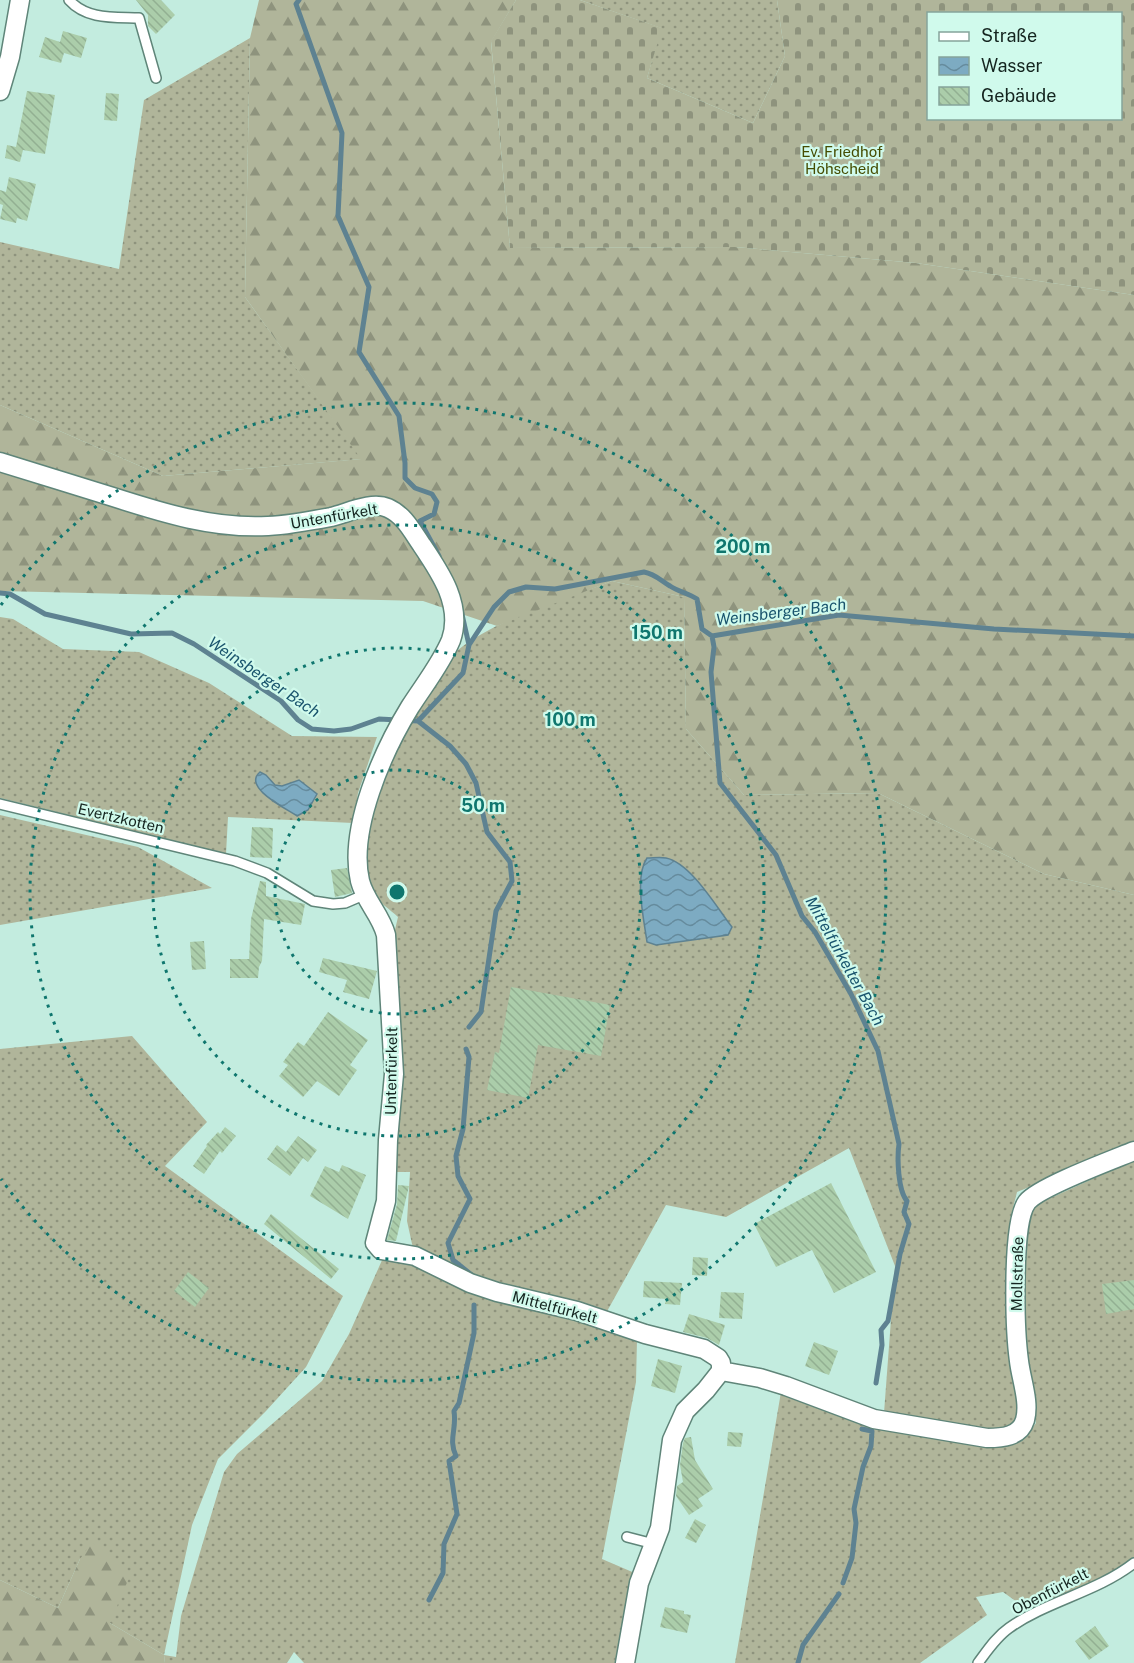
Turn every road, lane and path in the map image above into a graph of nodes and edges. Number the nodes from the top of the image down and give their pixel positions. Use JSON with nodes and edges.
{"nodes":[{"id":1,"x":20,"y":0,"type":"edge"},
{"id":2,"x":69,"y":0,"type":"edge"},
{"id":3,"x":156,"y":78,"type":"dead end"},
{"id":4,"x":0,"y":91,"type":"edge"},
{"id":5,"x":0,"y":462,"type":"edge"},
{"id":6,"x":0,"y":804,"type":"edge"},
{"id":7,"x":366,"y":894,"type":"junction"},
{"id":8,"x":1134,"y":1151,"type":"edge"},
{"id":9,"x":381,"y":1250,"type":"joint"},
{"id":10,"x":721,"y":1371,"type":"junction"},
{"id":11,"x":627,"y":1537,"type":"dead end"},
{"id":12,"x":654,"y":1544,"type":"junction"},
{"id":13,"x":1134,"y":1563,"type":"edge"},
{"id":14,"x":625,"y":1663,"type":"edge"},
{"id":15,"x":978,"y":1663,"type":"edge"}],
"edges":[{"from":1,"to":4,"type":"street"},
{"from":2,"to":3,"type":"lane"},
{"from":5,"to":7,"type":"street","name":"Untenfürkelt"},
{"from":6,"to":7,"type":"lane","name":"Evertzkotten"},
{"from":7,"to":9,"type":"street","name":"Untenfürkelt"},
{"from":8,"to":10,"type":"street","name":"Mollstraße"},
{"from":9,"to":10,"type":"street","name":"Mittelfürkelt"},
{"from":10,"to":12,"type":"street"},
{"from":11,"to":12,"type":"lane"},
{"from":12,"to":14,"type":"street"},
{"from":13,"to":15,"type":"lane","name":"Obenfürkelt"}]}
